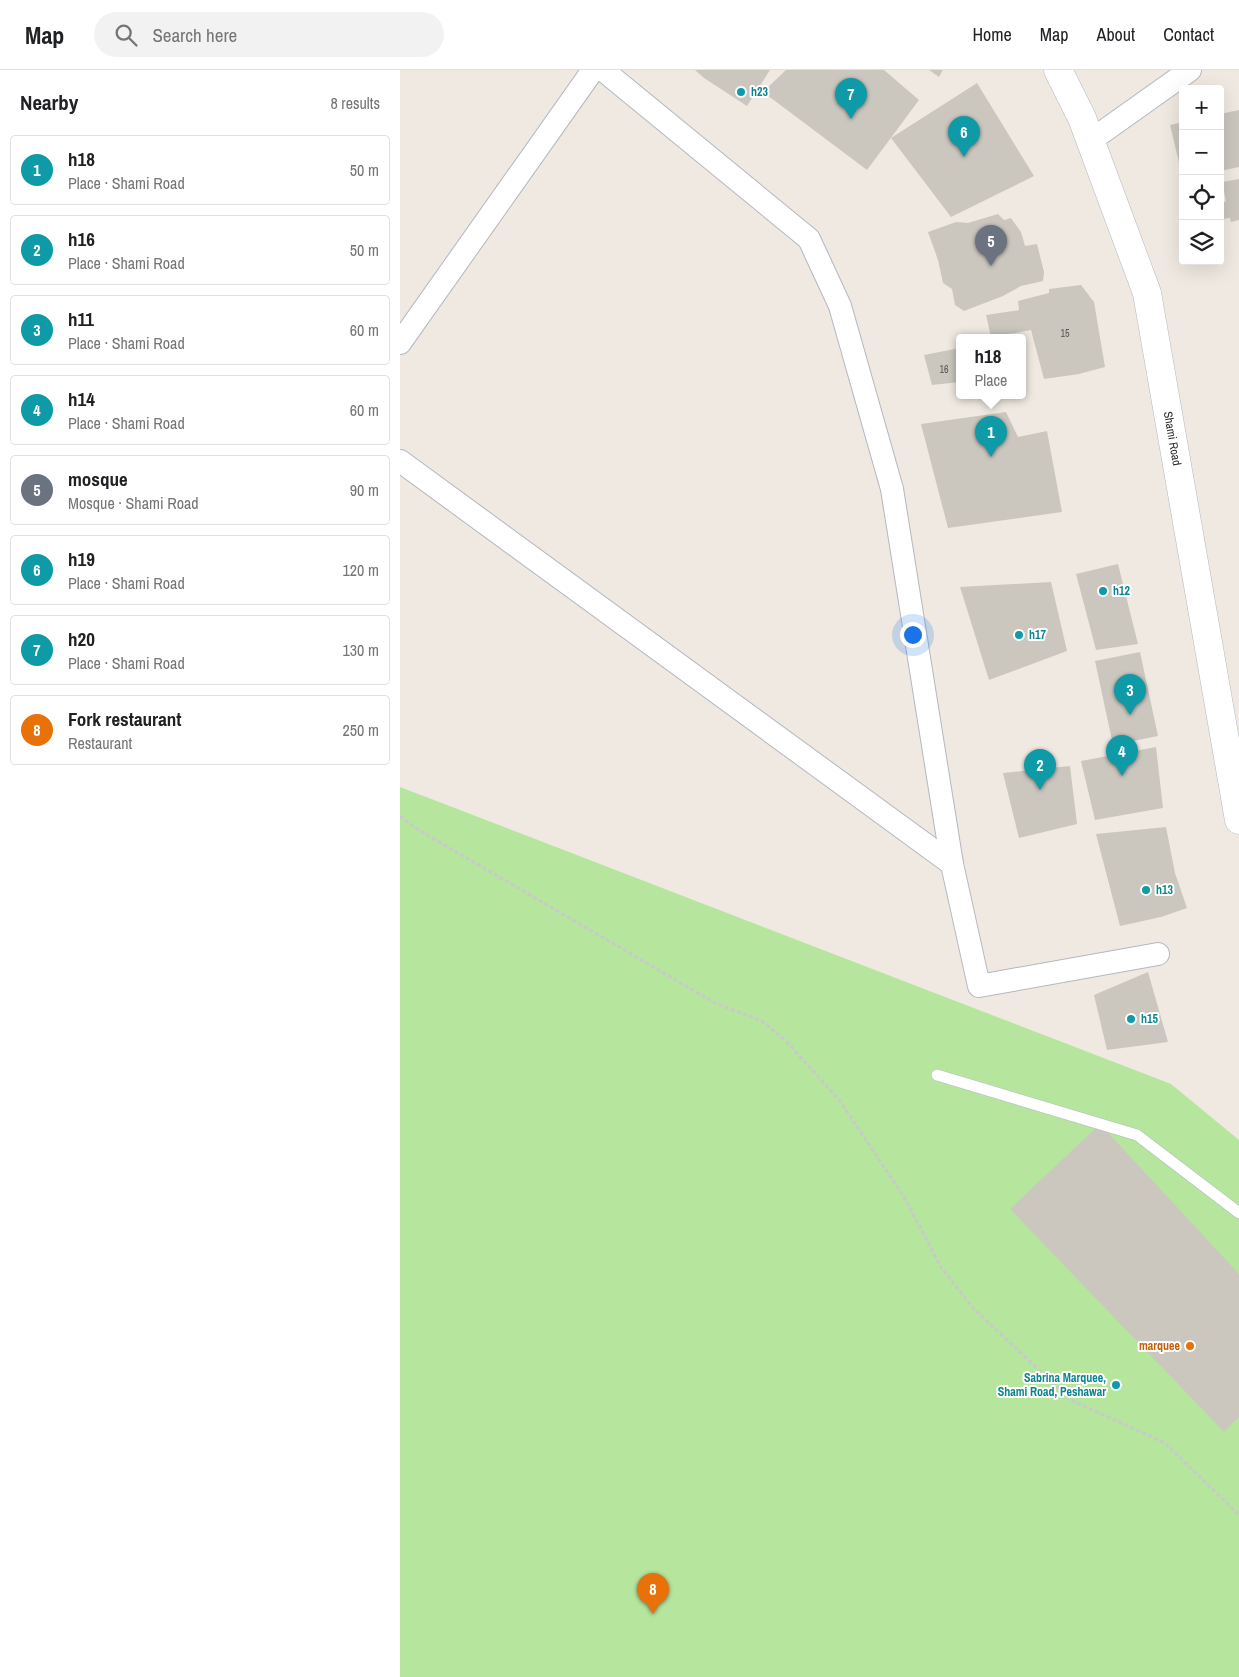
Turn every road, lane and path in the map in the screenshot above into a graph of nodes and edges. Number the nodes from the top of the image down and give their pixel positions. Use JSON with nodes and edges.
{"nodes":[{"id":1,"x":593,"y":70,"type":"edge"},
{"id":2,"x":603,"y":70,"type":"edge"},
{"id":3,"x":1058,"y":70,"type":"edge"},
{"id":4,"x":1190,"y":70,"type":"edge"},
{"id":5,"x":1090,"y":141,"type":"junction"},
{"id":6,"x":400,"y":343,"type":"edge"},
{"id":7,"x":400,"y":461,"type":"edge"},
{"id":8,"x":400,"y":816,"type":"edge"},
{"id":9,"x":1239,"y":820,"type":"edge"},
{"id":10,"x":952,"y":864,"type":"junction"},
{"id":11,"x":1158,"y":954,"type":"dead end"},
{"id":12,"x":937,"y":1075,"type":"dead end"},
{"id":13,"x":1239,"y":1213,"type":"edge"},
{"id":14,"x":1239,"y":1515,"type":"edge"}],
"edges":[{"from":1,"to":6,"type":"street"},
{"from":2,"to":10,"type":"street"},
{"from":3,"to":5,"type":"street","name":"Shami Road"},
{"from":4,"to":5,"type":"street"},
{"from":5,"to":9,"type":"street","name":"Shami Road"},
{"from":7,"to":10,"type":"street"},
{"from":8,"to":14,"type":"path"},
{"from":10,"to":11,"type":"street"},
{"from":12,"to":13,"type":"lane"}]}
